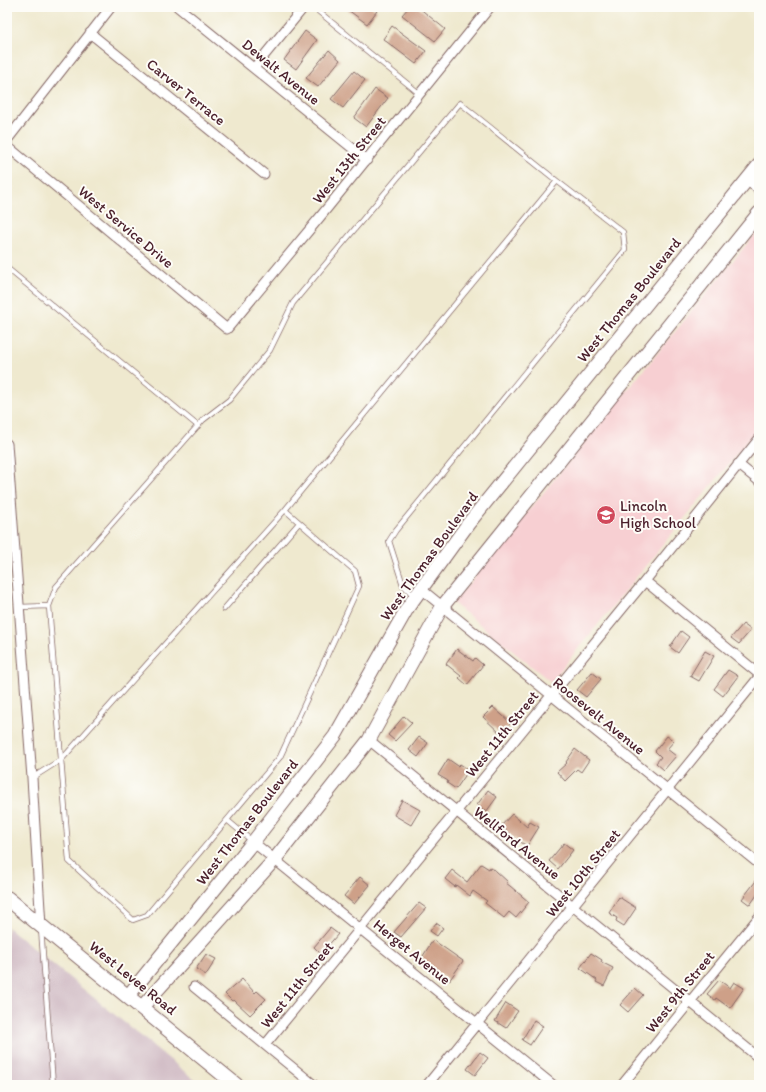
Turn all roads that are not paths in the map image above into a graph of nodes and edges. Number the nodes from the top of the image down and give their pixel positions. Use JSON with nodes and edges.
{"nodes":[{"id":1,"x":110,"y":7,"type":"edge"},
{"id":2,"x":178,"y":7,"type":"edge"},
{"id":3,"x":304,"y":7,"type":"edge"},
{"id":4,"x":313,"y":7,"type":"edge"},
{"id":5,"x":490,"y":7,"type":"edge"},
{"id":6,"x":90,"y":33,"type":"junction"},
{"id":7,"x":254,"y":68,"type":"junction"},
{"id":8,"x":420,"y":94,"type":"junction"},
{"id":9,"x":7,"y":140,"type":"edge"},
{"id":10,"x":7,"y":146,"type":"edge"},
{"id":11,"x":367,"y":160,"type":"junction"},
{"id":12,"x":759,"y":165,"type":"edge"},
{"id":13,"x":264,"y":174,"type":"dead end"},
{"id":14,"x":748,"y":179,"type":"junction"},
{"id":15,"x":557,"y":181,"type":"junction"},
{"id":16,"x":759,"y":187,"type":"edge"},
{"id":17,"x":759,"y":213,"type":"edge"},
{"id":18,"x":7,"y":268,"type":"edge"},
{"id":19,"x":227,"y":329,"type":"joint"},
{"id":20,"x":198,"y":426,"type":"junction"},
{"id":21,"x":759,"y":438,"type":"edge"},
{"id":22,"x":7,"y":444,"type":"edge"},
{"id":23,"x":738,"y":464,"type":"junction"},
{"id":24,"x":759,"y":481,"type":"edge"},
{"id":25,"x":285,"y":510,"type":"junction"},
{"id":26,"x":299,"y":522,"type":"junction"},
{"id":27,"x":645,"y":580,"type":"junction"},
{"id":28,"x":418,"y":593,"type":"junction"},
{"id":29,"x":49,"y":606,"type":"junction"},
{"id":30,"x":442,"y":607,"type":"junction"},
{"id":31,"x":19,"y":608,"type":"junction"},
{"id":32,"x":224,"y":609,"type":"dead end"},
{"id":33,"x":759,"y":674,"type":"edge"},
{"id":34,"x":759,"y":677,"type":"edge"},
{"id":35,"x":552,"y":695,"type":"junction"},
{"id":36,"x":369,"y":740,"type":"junction"},
{"id":37,"x":62,"y":759,"type":"junction"},
{"id":38,"x":32,"y":778,"type":"junction"},
{"id":39,"x":668,"y":790,"type":"junction"},
{"id":40,"x":457,"y":812,"type":"junction"},
{"id":41,"x":227,"y":820,"type":"junction"},
{"id":42,"x":253,"y":842,"type":"junction"},
{"id":43,"x":275,"y":859,"type":"junction"},
{"id":44,"x":759,"y":864,"type":"edge"},
{"id":45,"x":7,"y":898,"type":"edge"},
{"id":46,"x":573,"y":907,"type":"junction"},
{"id":47,"x":759,"y":917,"type":"edge"},
{"id":48,"x":41,"y":926,"type":"junction"},
{"id":49,"x":361,"y":929,"type":"junction"},
{"id":50,"x":194,"y":987,"type":"dead end"},
{"id":51,"x":128,"y":996,"type":"junction"},
{"id":52,"x":690,"y":1002,"type":"junction"},
{"id":53,"x":142,"y":1007,"type":"junction"},
{"id":54,"x":478,"y":1023,"type":"junction"},
{"id":55,"x":266,"y":1045,"type":"junction"},
{"id":56,"x":759,"y":1058,"type":"edge"},
{"id":57,"x":53,"y":1085,"type":"edge"},
{"id":58,"x":236,"y":1085,"type":"edge"},
{"id":59,"x":314,"y":1085,"type":"edge"},
{"id":60,"x":427,"y":1085,"type":"edge"},
{"id":61,"x":553,"y":1085,"type":"edge"},
{"id":62,"x":622,"y":1085,"type":"edge"}],
"edges":[{"from":1,"to":6,"type":"street"},
{"from":2,"to":7,"type":"street","name":"Dewalt Avenue"},
{"from":3,"to":7,"type":"street"},
{"from":4,"to":8,"type":"lane"},
{"from":5,"to":8,"type":"street","name":"West 13th Street"},
{"from":6,"to":9,"type":"street"},
{"from":6,"to":13,"type":"street","name":"Carver Terrace"},
{"from":7,"to":11,"type":"street","name":"Dewalt Avenue"},
{"from":8,"to":11,"type":"street","name":"West 13th Street"},
{"from":10,"to":19,"type":"street","name":"West Service Drive"},
{"from":11,"to":19,"type":"street","name":"West 13th Street"},
{"from":12,"to":14,"type":"street","name":"West Thomas Boulevard"},
{"from":14,"to":16,"type":"street"},
{"from":14,"to":28,"type":"street","name":"West Thomas Boulevard"},
{"from":15,"to":20,"type":"lane"},
{"from":15,"to":25,"type":"lane"},
{"from":15,"to":28,"type":"lane"},
{"from":17,"to":30,"type":"street"},
{"from":18,"to":20,"type":"lane"},
{"from":20,"to":29,"type":"lane"},
{"from":21,"to":23,"type":"street","name":"West 11th Street"},
{"from":22,"to":31,"type":"street"},
{"from":23,"to":24,"type":"street"},
{"from":23,"to":27,"type":"street","name":"West 11th Street"},
{"from":25,"to":26,"type":"lane"},
{"from":25,"to":37,"type":"lane"},
{"from":26,"to":32,"type":"lane"},
{"from":26,"to":41,"type":"lane"},
{"from":27,"to":33,"type":"street"},
{"from":27,"to":35,"type":"street","name":"West 11th Street"},
{"from":28,"to":30,"type":"street","name":"Roosevelt Avenue"},
{"from":28,"to":42,"type":"street","name":"West Thomas Boulevard"},
{"from":29,"to":31,"type":"lane"},
{"from":29,"to":37,"type":"lane"},
{"from":30,"to":35,"type":"street","name":"Roosevelt Avenue"},
{"from":30,"to":36,"type":"street"},
{"from":31,"to":38,"type":"street"},
{"from":34,"to":39,"type":"street","name":"West 10th Street"},
{"from":35,"to":39,"type":"street","name":"Roosevelt Avenue"},
{"from":35,"to":40,"type":"street","name":"West 11th Street"},
{"from":36,"to":40,"type":"street","name":"Wellford Avenue"},
{"from":36,"to":43,"type":"street"},
{"from":37,"to":38,"type":"lane"},
{"from":37,"to":41,"type":"lane"},
{"from":38,"to":48,"type":"street"},
{"from":39,"to":44,"type":"street","name":"Roosevelt Avenue"},
{"from":39,"to":46,"type":"street","name":"West 10th Street"},
{"from":40,"to":46,"type":"street","name":"Wellford Avenue"},
{"from":40,"to":49,"type":"street","name":"West 11th Street"},
{"from":41,"to":42,"type":"lane"},
{"from":42,"to":43,"type":"street","name":"Herget Avenue"},
{"from":42,"to":51,"type":"street","name":"West Thomas Boulevard"},
{"from":43,"to":49,"type":"street","name":"Herget Avenue"},
{"from":43,"to":53,"type":"street"},
{"from":45,"to":48,"type":"main road","name":"West Levee Road"},
{"from":46,"to":52,"type":"street","name":"Wellford Avenue"},
{"from":46,"to":54,"type":"street","name":"West 10th Street"},
{"from":47,"to":52,"type":"street","name":"West 9th Street"},
{"from":48,"to":51,"type":"main road","name":"West Levee Road"},
{"from":48,"to":57,"type":"lane"},
{"from":49,"to":54,"type":"street","name":"Herget Avenue"},
{"from":49,"to":55,"type":"street","name":"West 11th Street"},
{"from":50,"to":55,"type":"street"},
{"from":51,"to":53,"type":"main road","name":"West Levee Road"},
{"from":52,"to":56,"type":"street","name":"Wellford Avenue"},
{"from":52,"to":62,"type":"street","name":"West 9th Street"},
{"from":53,"to":58,"type":"main road","name":"West Levee Road"},
{"from":54,"to":60,"type":"street","name":"West 10th Street"},
{"from":54,"to":61,"type":"street","name":"Herget Avenue"},
{"from":55,"to":59,"type":"street"}]}
